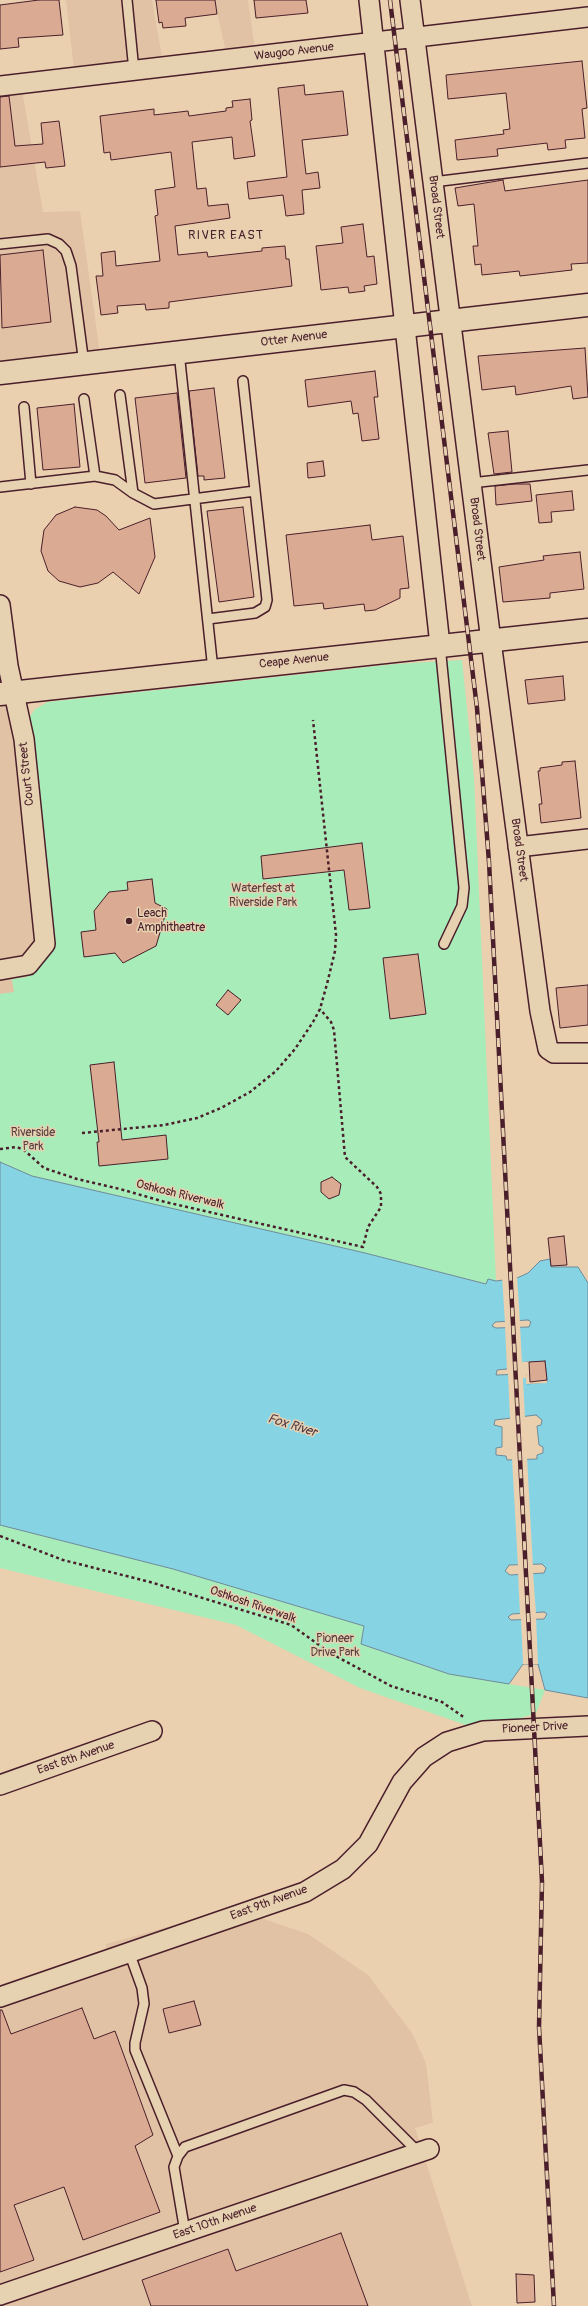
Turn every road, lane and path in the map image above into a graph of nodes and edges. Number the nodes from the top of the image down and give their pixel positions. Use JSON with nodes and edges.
{"nodes":[{"id":1,"x":127,"y":0,"type":"edge"},
{"id":2,"x":369,"y":0,"type":"edge"},
{"id":3,"x":410,"y":0,"type":"edge"},
{"id":4,"x":588,"y":17,"type":"edge"},
{"id":5,"x":415,"y":38,"type":"junction"},
{"id":6,"x":374,"y":43,"type":"junction"},
{"id":7,"x":134,"y":71,"type":"junction"},
{"id":8,"x":0,"y":86,"type":"edge"},
{"id":9,"x":588,"y":163,"type":"edge"},
{"id":10,"x":433,"y":182,"type":"junction"},
{"id":11,"x":0,"y":244,"type":"edge"},
{"id":12,"x":588,"y":304,"type":"edge"},
{"id":13,"x":450,"y":320,"type":"junction"},
{"id":14,"x":406,"y":326,"type":"junction"},
{"id":15,"x":180,"y":352,"type":"junction"},
{"id":16,"x":84,"y":364,"type":"junction"},
{"id":17,"x":0,"y":373,"type":"edge"},
{"id":18,"x":243,"y":381,"type":"dead end"},
{"id":19,"x":120,"y":395,"type":"dead end"},
{"id":20,"x":84,"y":398,"type":"dead end"},
{"id":21,"x":24,"y":407,"type":"dead end"},
{"id":22,"x":588,"y":470,"type":"edge"},
{"id":23,"x":95,"y":476,"type":"junction"},
{"id":24,"x":471,"y":483,"type":"junction"},
{"id":25,"x":31,"y":484,"type":"junction"},
{"id":26,"x":0,"y":487,"type":"edge"},
{"id":27,"x":255,"y":491,"type":"junction"},
{"id":28,"x":133,"y":493,"type":"junction"},
{"id":29,"x":195,"y":499,"type":"junction"},
{"id":30,"x":0,"y":605,"type":"edge"},
{"id":31,"x":208,"y":619,"type":"junction"},
{"id":32,"x":588,"y":630,"type":"edge"},
{"id":33,"x":491,"y":641,"type":"junction"},
{"id":34,"x":440,"y":645,"type":"junction"},
{"id":35,"x":213,"y":670,"type":"junction"},
{"id":36,"x":7,"y":693,"type":"edge"},
{"id":37,"x":313,"y":720,"type":"dead end"},
{"id":38,"x":588,"y":839,"type":"edge"},
{"id":39,"x":518,"y":847,"type":"junction"},
{"id":40,"x":444,"y":944,"type":"dead end"},
{"id":41,"x":0,"y":970,"type":"edge"},
{"id":42,"x":320,"y":1009,"type":"junction"},
{"id":43,"x":588,"y":1053,"type":"edge"},
{"id":44,"x":82,"y":1132,"type":"dead end"},
{"id":45,"x":0,"y":1150,"type":"edge"},
{"id":46,"x":0,"y":1536,"type":"edge"},
{"id":47,"x":588,"y":1726,"type":"edge"},
{"id":48,"x":152,"y":1731,"type":"dead end"},
{"id":49,"x":483,"y":1731,"type":"junction"},
{"id":50,"x":0,"y":1784,"type":"edge"},
{"id":51,"x":129,"y":1952,"type":"junction"},
{"id":52,"x":0,"y":1997,"type":"edge"},
{"id":53,"x":424,"y":2151,"type":"joint"},
{"id":54,"x":178,"y":2156,"type":"junction"},
{"id":55,"x":185,"y":2232,"type":"junction"},
{"id":56,"x":0,"y":2295,"type":"edge"}],
"edges":[{"from":1,"to":7,"type":"lane"},
{"from":2,"to":6,"type":"street"},
{"from":3,"to":5,"type":"street","name":"Broad Street"},
{"from":4,"to":5,"type":"street","name":"Waugoo Avenue"},
{"from":5,"to":6,"type":"street","name":"Waugoo Avenue"},
{"from":5,"to":10,"type":"street","name":"Broad Street"},
{"from":6,"to":7,"type":"street","name":"Waugoo Avenue"},
{"from":6,"to":14,"type":"street"},
{"from":7,"to":8,"type":"street","name":"Waugoo Avenue"},
{"from":9,"to":10,"type":"lane"},
{"from":10,"to":13,"type":"street","name":"Broad Street"},
{"from":11,"to":16,"type":"lane"},
{"from":12,"to":13,"type":"street","name":"Otter Avenue"},
{"from":13,"to":14,"type":"street","name":"Otter Avenue"},
{"from":13,"to":24,"type":"street","name":"Broad Street"},
{"from":14,"to":15,"type":"street","name":"Otter Avenue"},
{"from":14,"to":34,"type":"street"},
{"from":15,"to":16,"type":"street","name":"Otter Avenue"},
{"from":15,"to":29,"type":"lane"},
{"from":16,"to":17,"type":"street","name":"Otter Avenue"},
{"from":18,"to":27,"type":"lane"},
{"from":19,"to":28,"type":"lane"},
{"from":20,"to":23,"type":"lane"},
{"from":21,"to":25,"type":"lane"},
{"from":22,"to":24,"type":"lane"},
{"from":23,"to":25,"type":"lane"},
{"from":23,"to":28,"type":"lane"},
{"from":24,"to":33,"type":"street","name":"Broad Street"},
{"from":25,"to":26,"type":"lane"},
{"from":27,"to":29,"type":"lane"},
{"from":27,"to":31,"type":"lane"},
{"from":28,"to":29,"type":"lane"},
{"from":29,"to":31,"type":"lane"},
{"from":30,"to":36,"type":"street","name":"Court Street"},
{"from":31,"to":35,"type":"lane"},
{"from":32,"to":33,"type":"street","name":"Ceape Avenue"},
{"from":33,"to":34,"type":"street","name":"Ceape Avenue"},
{"from":33,"to":39,"type":"street","name":"Broad Street"},
{"from":34,"to":35,"type":"street","name":"Ceape Avenue"},
{"from":34,"to":40,"type":"lane"},
{"from":35,"to":36,"type":"street","name":"Ceape Avenue"},
{"from":36,"to":41,"type":"street","name":"Court Street"},
{"from":37,"to":42,"type":"path"},
{"from":38,"to":39,"type":"street"},
{"from":39,"to":43,"type":"street","name":"Broad Street"},
{"from":42,"to":44,"type":"path"},
{"from":42,"to":45,"type":"path","name":"Oshkosh Riverwalk"},
{"from":46,"to":49,"type":"path","name":"Oshkosh Riverwalk"},
{"from":47,"to":49,"type":"street","name":"Pioneer Drive"},
{"from":48,"to":50,"type":"street","name":"East 8th Avenue"},
{"from":49,"to":51,"type":"street","name":"East 9th Avenue"},
{"from":51,"to":52,"type":"street","name":"East 9th Avenue"},
{"from":51,"to":54,"type":"lane"},
{"from":53,"to":54,"type":"lane"},
{"from":53,"to":55,"type":"street","name":"East 10th Avenue"},
{"from":54,"to":55,"type":"lane"},
{"from":55,"to":56,"type":"street","name":"East 10th Avenue"}]}
